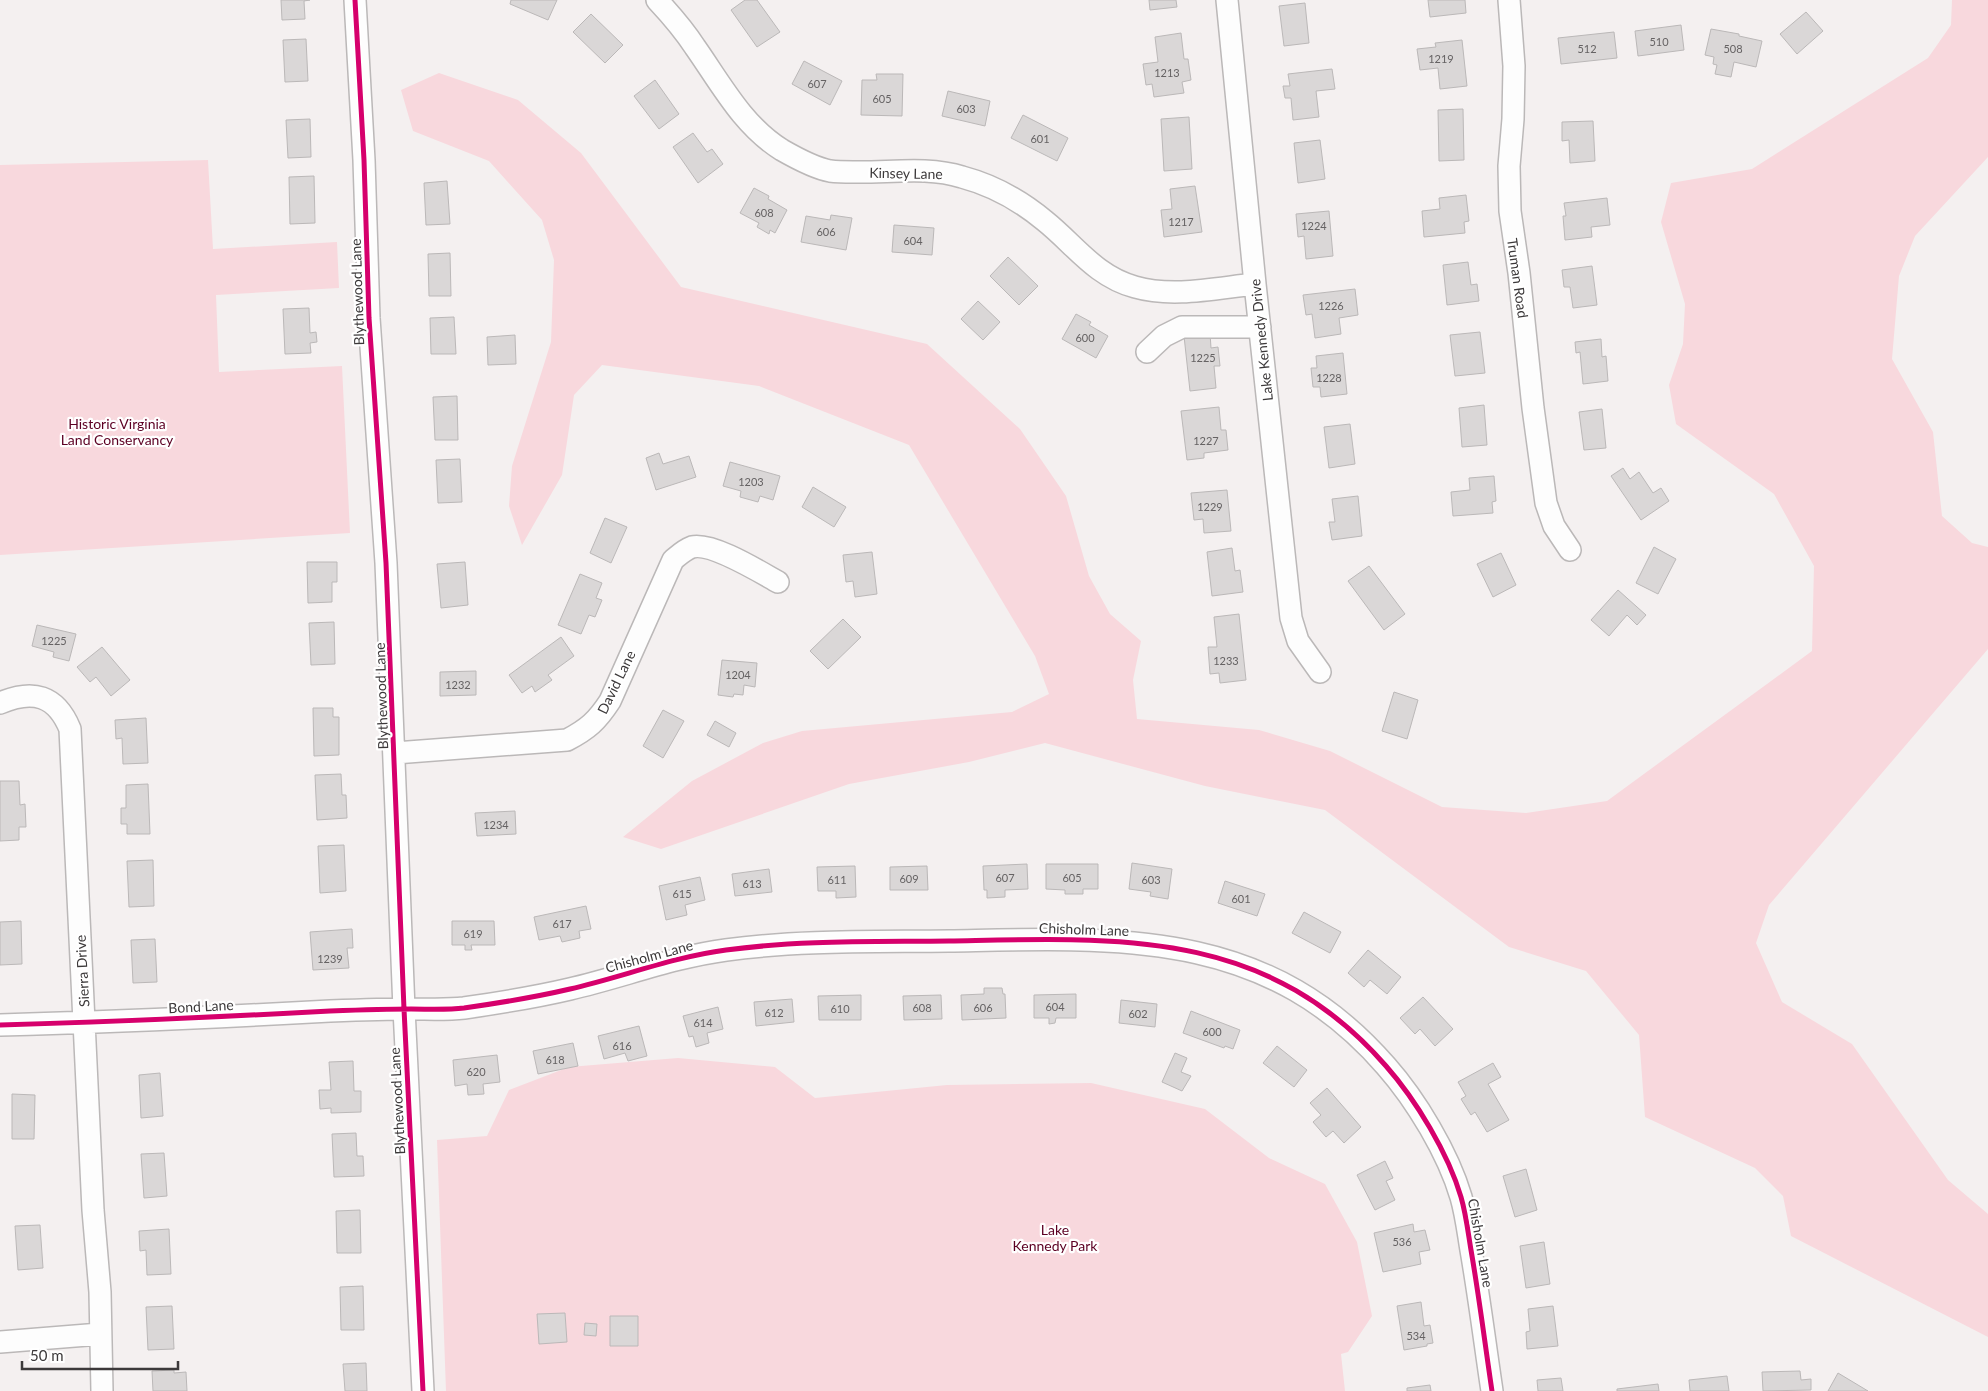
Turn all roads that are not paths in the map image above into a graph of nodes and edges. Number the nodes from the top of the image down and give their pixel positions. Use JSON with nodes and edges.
{"nodes":[{"id":1,"x":355,"y":0,"type":"edge"},
{"id":2,"x":657,"y":0,"type":"edge"},
{"id":3,"x":1227,"y":0,"type":"edge"},
{"id":4,"x":1509,"y":0,"type":"edge"},
{"id":5,"x":1255,"y":284,"type":"junction"},
{"id":6,"x":1260,"y":327,"type":"junction"},
{"id":7,"x":1147,"y":352,"type":"dead end"},
{"id":8,"x":1570,"y":550,"type":"dead end"},
{"id":9,"x":778,"y":582,"type":"dead end"},
{"id":10,"x":1320,"y":672,"type":"dead end"},
{"id":11,"x":0,"y":704,"type":"edge"},
{"id":12,"x":395,"y":753,"type":"junction"},
{"id":13,"x":404,"y":1009,"type":"junction"},
{"id":14,"x":85,"y":1023,"type":"junction"},
{"id":15,"x":0,"y":1025,"type":"edge"},
{"id":16,"x":100,"y":1334,"type":"junction"},
{"id":17,"x":0,"y":1342,"type":"edge"},
{"id":18,"x":102,"y":1391,"type":"edge"},
{"id":19,"x":423,"y":1391,"type":"edge"},
{"id":20,"x":1492,"y":1391,"type":"edge"}],
"edges":[{"from":1,"to":12,"type":"street","name":"Blythewood Lane"},
{"from":2,"to":5,"type":"street","name":"Kinsey Lane"},
{"from":3,"to":5,"type":"street","name":"Lake Kennedy Drive"},
{"from":4,"to":8,"type":"street","name":"Truman Road"},
{"from":5,"to":6,"type":"street","name":"Lake Kennedy Drive"},
{"from":6,"to":7,"type":"street"},
{"from":6,"to":10,"type":"street","name":"Lake Kennedy Drive"},
{"from":9,"to":12,"type":"street","name":"David Lane"},
{"from":11,"to":14,"type":"street","name":"Sierra Drive"},
{"from":12,"to":13,"type":"street","name":"Blythewood Lane"},
{"from":13,"to":14,"type":"street","name":"Bond Lane"},
{"from":13,"to":19,"type":"street","name":"Blythewood Lane"},
{"from":13,"to":20,"type":"street","name":"Chisholm Lane"},
{"from":14,"to":15,"type":"street","name":"Bond Lane"},
{"from":14,"to":16,"type":"street","name":"Sierra Drive"},
{"from":16,"to":17,"type":"street"},
{"from":16,"to":18,"type":"street","name":"Sierra Drive"}]}
